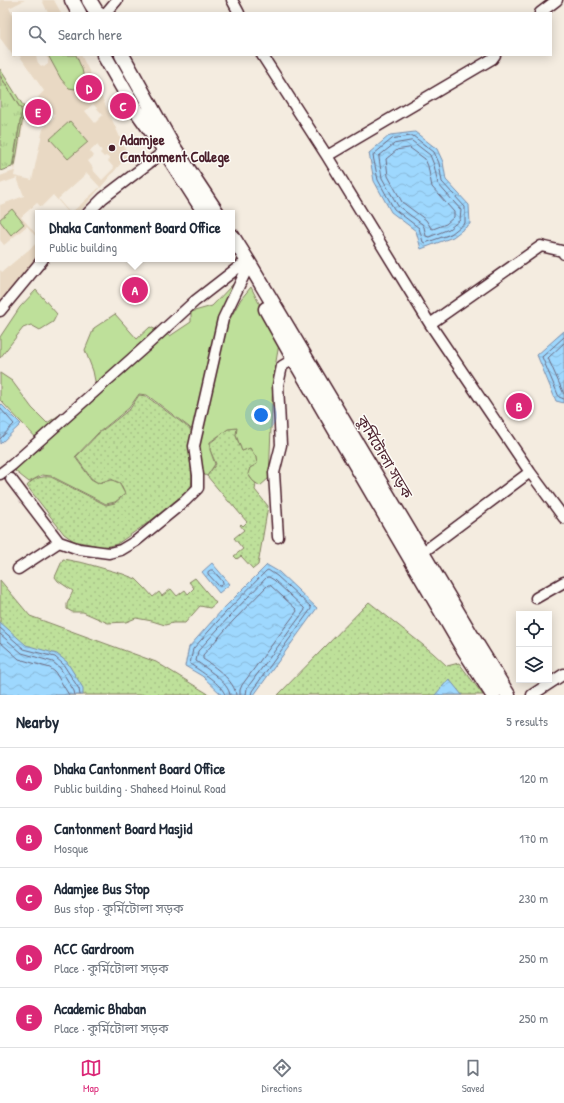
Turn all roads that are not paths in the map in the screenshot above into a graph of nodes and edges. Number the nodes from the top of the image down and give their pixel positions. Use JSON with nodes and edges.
{"nodes":[{"id":1,"x":72,"y":0,"type":"edge"},
{"id":2,"x":89,"y":0,"type":"edge"},
{"id":3,"x":117,"y":0,"type":"edge"},
{"id":4,"x":232,"y":0,"type":"edge"},
{"id":5,"x":550,"y":1,"type":"edge"},
{"id":6,"x":78,"y":12,"type":"edge"},
{"id":7,"x":96,"y":12,"type":"edge"},
{"id":8,"x":107,"y":12,"type":"edge"},
{"id":9,"x":238,"y":12,"type":"edge"},
{"id":10,"x":541,"y":12,"type":"edge"},
{"id":11,"x":105,"y":56,"type":"edge"},
{"id":12,"x":122,"y":56,"type":"edge"},
{"id":13,"x":263,"y":56,"type":"edge"},
{"id":14,"x":495,"y":56,"type":"edge"},
{"id":15,"x":168,"y":148,"type":"junction"},
{"id":16,"x":327,"y":156,"type":"junction"},
{"id":17,"x":91,"y":210,"type":"edge"},
{"id":18,"x":204,"y":210,"type":"edge"},
{"id":19,"x":215,"y":210,"type":"edge"},
{"id":20,"x":235,"y":243,"type":"edge"},
{"id":21,"x":564,"y":254,"type":"edge"},
{"id":22,"x":235,"y":256,"type":"edge"},
{"id":23,"x":40,"y":262,"type":"edge"},
{"id":24,"x":245,"y":267,"type":"junction"},
{"id":25,"x":0,"y":310,"type":"edge"},
{"id":26,"x":430,"y":324,"type":"junction"},
{"id":27,"x":299,"y":358,"type":"junction"},
{"id":28,"x":530,"y":472,"type":"junction"},
{"id":29,"x":0,"y":474,"type":"edge"},
{"id":30,"x":11,"y":479,"type":"dead end"},
{"id":31,"x":560,"y":505,"type":"edge"},
{"id":32,"x":564,"y":518,"type":"edge"},
{"id":33,"x":278,"y":536,"type":"dead end"},
{"id":34,"x":59,"y":542,"type":"junction"},
{"id":35,"x":422,"y":553,"type":"junction"},
{"id":36,"x":18,"y":569,"type":"dead end"},
{"id":37,"x":564,"y":582,"type":"edge"},
{"id":38,"x":536,"y":598,"type":"dead end"},
{"id":39,"x":564,"y":674,"type":"edge"},
{"id":40,"x":493,"y":695,"type":"edge"},
{"id":41,"x":508,"y":695,"type":"edge"},
{"id":42,"x":532,"y":695,"type":"edge"}],
"edges":[{"from":1,"to":6,"type":"main road"},
{"from":2,"to":7,"type":"main road"},
{"from":3,"to":8,"type":"street"},
{"from":4,"to":9,"type":"street"},
{"from":5,"to":10,"type":"street"},
{"from":11,"to":15,"type":"main road"},
{"from":12,"to":15,"type":"main road"},
{"from":13,"to":16,"type":"street"},
{"from":14,"to":16,"type":"street"},
{"from":15,"to":17,"type":"street"},
{"from":15,"to":18,"type":"main road"},
{"from":15,"to":19,"type":"main road"},
{"from":16,"to":26,"type":"street"},
{"from":20,"to":24,"type":"main road","name":"কুর্মিটোলা সড়ক"},
{"from":21,"to":26,"type":"street"},
{"from":22,"to":24,"type":"main road","name":"কুর্মিটোলা সড়ক"},
{"from":23,"to":25,"type":"street"},
{"from":24,"to":27,"type":"main road","name":"কুর্মিটোলা সড়ক"},
{"from":24,"to":29,"type":"street"},
{"from":24,"to":34,"type":"street"},
{"from":26,"to":28,"type":"street"},
{"from":27,"to":33,"type":"street"},
{"from":27,"to":35,"type":"main road","name":"কুর্মিটোলা সড়ক"},
{"from":27,"to":40,"type":"main road","name":"কুর্মিটোলা সড়ক"},
{"from":28,"to":31,"type":"street"},
{"from":28,"to":35,"type":"street"},
{"from":30,"to":34,"type":"street"},
{"from":31,"to":32,"type":"street"},
{"from":34,"to":36,"type":"street"},
{"from":35,"to":41,"type":"main road","name":"কুর্মিটোলা সড়ক"},
{"from":37,"to":38,"type":"street"},
{"from":39,"to":42,"type":"street"}]}
